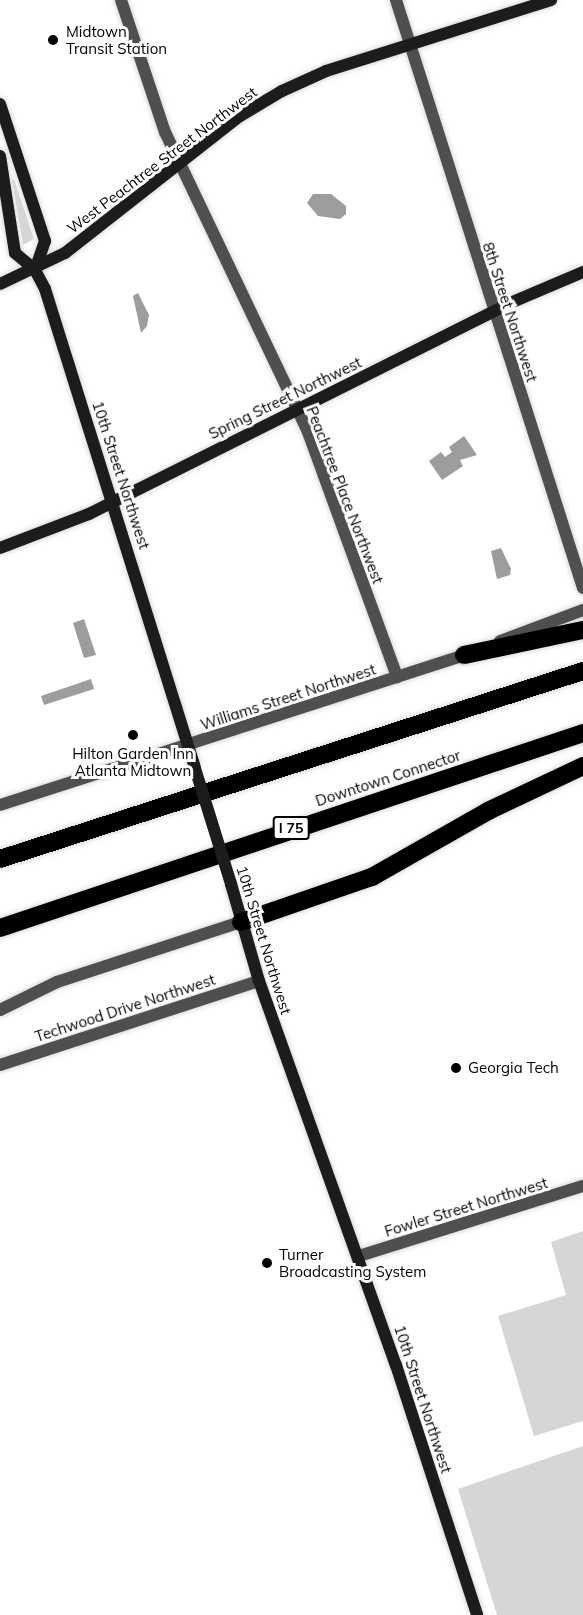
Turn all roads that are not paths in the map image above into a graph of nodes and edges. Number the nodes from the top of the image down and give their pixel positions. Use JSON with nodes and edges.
{"nodes":[{"id":1,"x":121,"y":0,"type":"edge"},
{"id":2,"x":396,"y":0,"type":"edge"},
{"id":3,"x":551,"y":0,"type":"edge"},
{"id":4,"x":410,"y":44,"type":"junction"},
{"id":5,"x":0,"y":104,"type":"edge"},
{"id":6,"x":0,"y":156,"type":"edge"},
{"id":7,"x":181,"y":163,"type":"junction"},
{"id":8,"x":35,"y":270,"type":"junction"},
{"id":9,"x":583,"y":272,"type":"edge"},
{"id":10,"x":0,"y":284,"type":"edge"},
{"id":11,"x":493,"y":311,"type":"junction"},
{"id":12,"x":297,"y":409,"type":"junction"},
{"id":13,"x":114,"y":501,"type":"junction"},
{"id":14,"x":0,"y":548,"type":"edge"},
{"id":15,"x":583,"y":588,"type":"edge"},
{"id":16,"x":583,"y":610,"type":"edge"},
{"id":17,"x":583,"y":630,"type":"edge"},
{"id":18,"x":464,"y":655,"type":"junction"},
{"id":19,"x":583,"y":671,"type":"edge"},
{"id":20,"x":397,"y":677,"type":"junction"},
{"id":21,"x":583,"y":733,"type":"edge"},
{"id":22,"x":188,"y":745,"type":"junction"},
{"id":23,"x":583,"y":766,"type":"edge"},
{"id":24,"x":0,"y":806,"type":"edge"},
{"id":25,"x":0,"y":859,"type":"edge"},
{"id":26,"x":241,"y":922,"type":"junction"},
{"id":27,"x":0,"y":928,"type":"edge"},
{"id":28,"x":259,"y":981,"type":"junction"},
{"id":29,"x":0,"y":1010,"type":"edge"},
{"id":30,"x":0,"y":1065,"type":"edge"},
{"id":31,"x":583,"y":1186,"type":"edge"},
{"id":32,"x":359,"y":1256,"type":"junction"},
{"id":33,"x":477,"y":1615,"type":"edge"}],
"edges":[{"from":1,"to":7,"type":"street","name":"Peachtree Place Northwest"},
{"from":2,"to":4,"type":"street","name":"8th Street Northwest"},
{"from":3,"to":4,"type":"main road","name":"West Peachtree Street Northwest"},
{"from":4,"to":7,"type":"main road","name":"West Peachtree Street Northwest"},
{"from":4,"to":11,"type":"street","name":"8th Street Northwest"},
{"from":5,"to":8,"type":"main road"},
{"from":6,"to":8,"type":"main road","name":"10th Street Northwest"},
{"from":7,"to":8,"type":"main road","name":"West Peachtree Street Northwest"},
{"from":7,"to":12,"type":"street","name":"Peachtree Place Northwest"},
{"from":8,"to":10,"type":"main road","name":"West Peachtree Street Northwest"},
{"from":8,"to":13,"type":"main road","name":"10th Street Northwest"},
{"from":9,"to":11,"type":"main road","name":"Spring Street Northwest"},
{"from":11,"to":12,"type":"main road","name":"Spring Street Northwest"},
{"from":11,"to":15,"type":"street","name":"8th Street Northwest"},
{"from":12,"to":13,"type":"main road","name":"Spring Street Northwest"},
{"from":12,"to":20,"type":"street","name":"Peachtree Place Northwest"},
{"from":13,"to":14,"type":"main road","name":"Spring Street Northwest"},
{"from":13,"to":22,"type":"main road","name":"10th Street Northwest"},
{"from":16,"to":18,"type":"street","name":"Williams Street Northwest"},
{"from":17,"to":18,"type":"highway"},
{"from":18,"to":20,"type":"street","name":"Williams Street Northwest"},
{"from":19,"to":25,"type":"highway"},
{"from":20,"to":22,"type":"street","name":"Williams Street Northwest"},
{"from":21,"to":27,"type":"highway","name":"Downtown Connector","number":"I 75"},
{"from":22,"to":24,"type":"street","name":"Williams Street Northwest"},
{"from":22,"to":26,"type":"main road","name":"10th Street Northwest","bridge":true},
{"from":23,"to":26,"type":"highway"},
{"from":26,"to":28,"type":"main road","name":"10th Street Northwest"},
{"from":26,"to":29,"type":"street"},
{"from":28,"to":30,"type":"street","name":"Techwood Drive Northwest"},
{"from":28,"to":32,"type":"main road","name":"10th Street Northwest"},
{"from":31,"to":32,"type":"street","name":"Fowler Street Northwest"},
{"from":32,"to":33,"type":"main road","name":"10th Street Northwest"}]}
